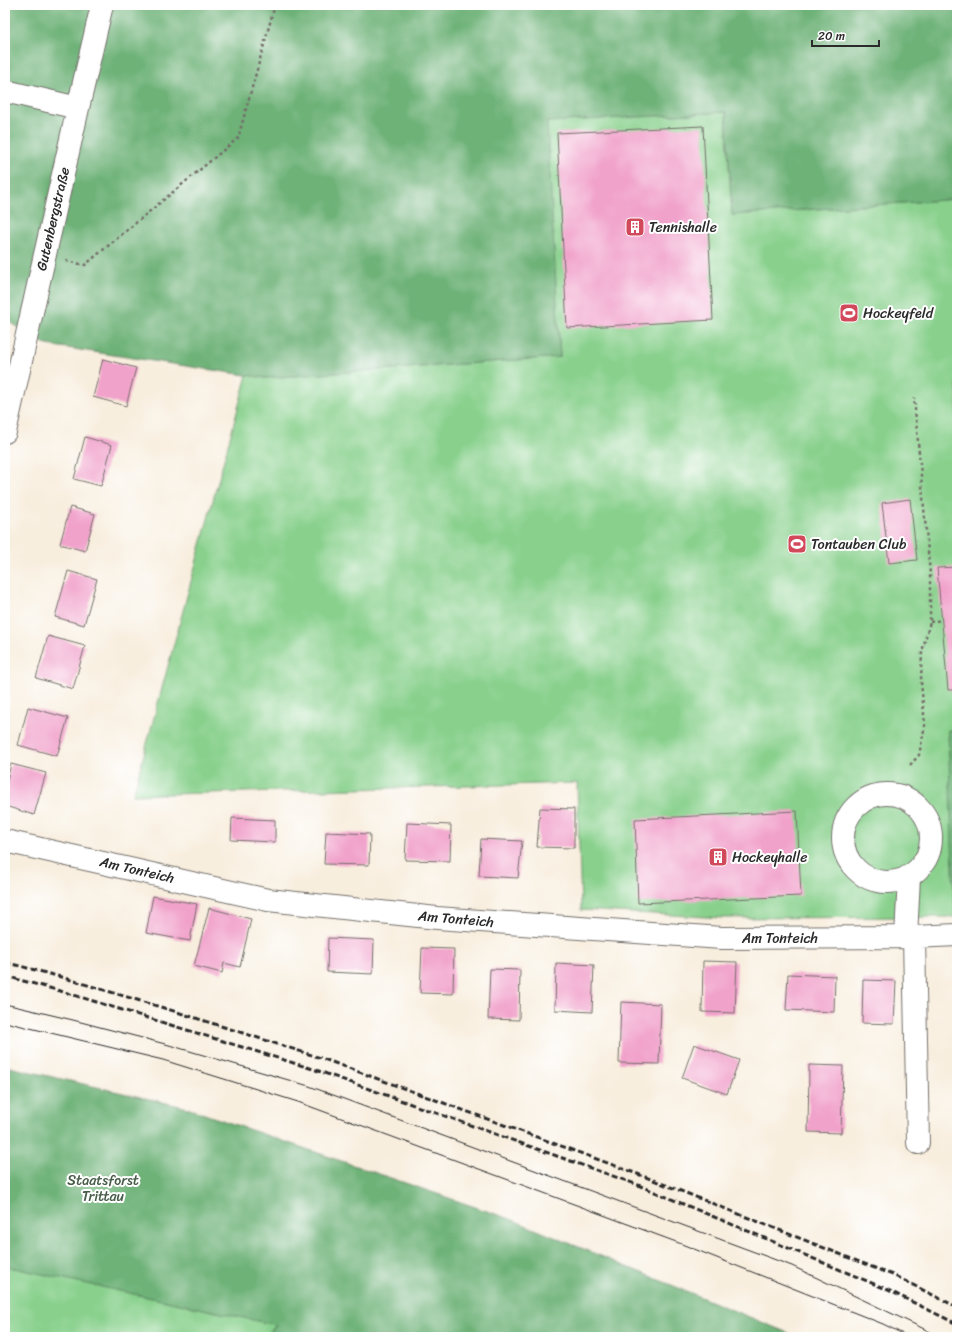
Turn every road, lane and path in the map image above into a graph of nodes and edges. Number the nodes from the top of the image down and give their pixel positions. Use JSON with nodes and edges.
{"nodes":[{"id":1,"x":102,"y":5,"type":"edge"},
{"id":2,"x":275,"y":5,"type":"edge"},
{"id":3,"x":5,"y":91,"type":"edge"},
{"id":4,"x":78,"y":108,"type":"junction"},
{"id":5,"x":44,"y":257,"type":"junction"},
{"id":6,"x":914,"y":398,"type":"dead end"},
{"id":7,"x":5,"y":432,"type":"edge"},
{"id":8,"x":942,"y":620,"type":"dead end"},
{"id":9,"x":930,"y":622,"type":"junction"},
{"id":10,"x":910,"y":765,"type":"dead end"},
{"id":11,"x":5,"y":841,"type":"edge"},
{"id":12,"x":909,"y":877,"type":"junction"},
{"id":13,"x":957,"y":935,"type":"edge"},
{"id":14,"x":910,"y":937,"type":"junction"},
{"id":15,"x":918,"y":1143,"type":"dead end"}],
"edges":[{"from":1,"to":4,"type":"street","name":"Gutenbergstraße"},
{"from":2,"to":5,"type":"path"},
{"from":3,"to":4,"type":"street"},
{"from":4,"to":5,"type":"street","name":"Gutenbergstraße"},
{"from":5,"to":7,"type":"street","name":"Gutenbergstraße"},
{"from":6,"to":9,"type":"path"},
{"from":8,"to":9,"type":"path"},
{"from":9,"to":10,"type":"path"},
{"from":11,"to":14,"type":"street","name":"Am Tonteich"},
{"from":12,"to":12,"type":"street"},
{"from":12,"to":14,"type":"street"},
{"from":13,"to":14,"type":"street","name":"Am Tonteich"},
{"from":14,"to":15,"type":"street"}]}
